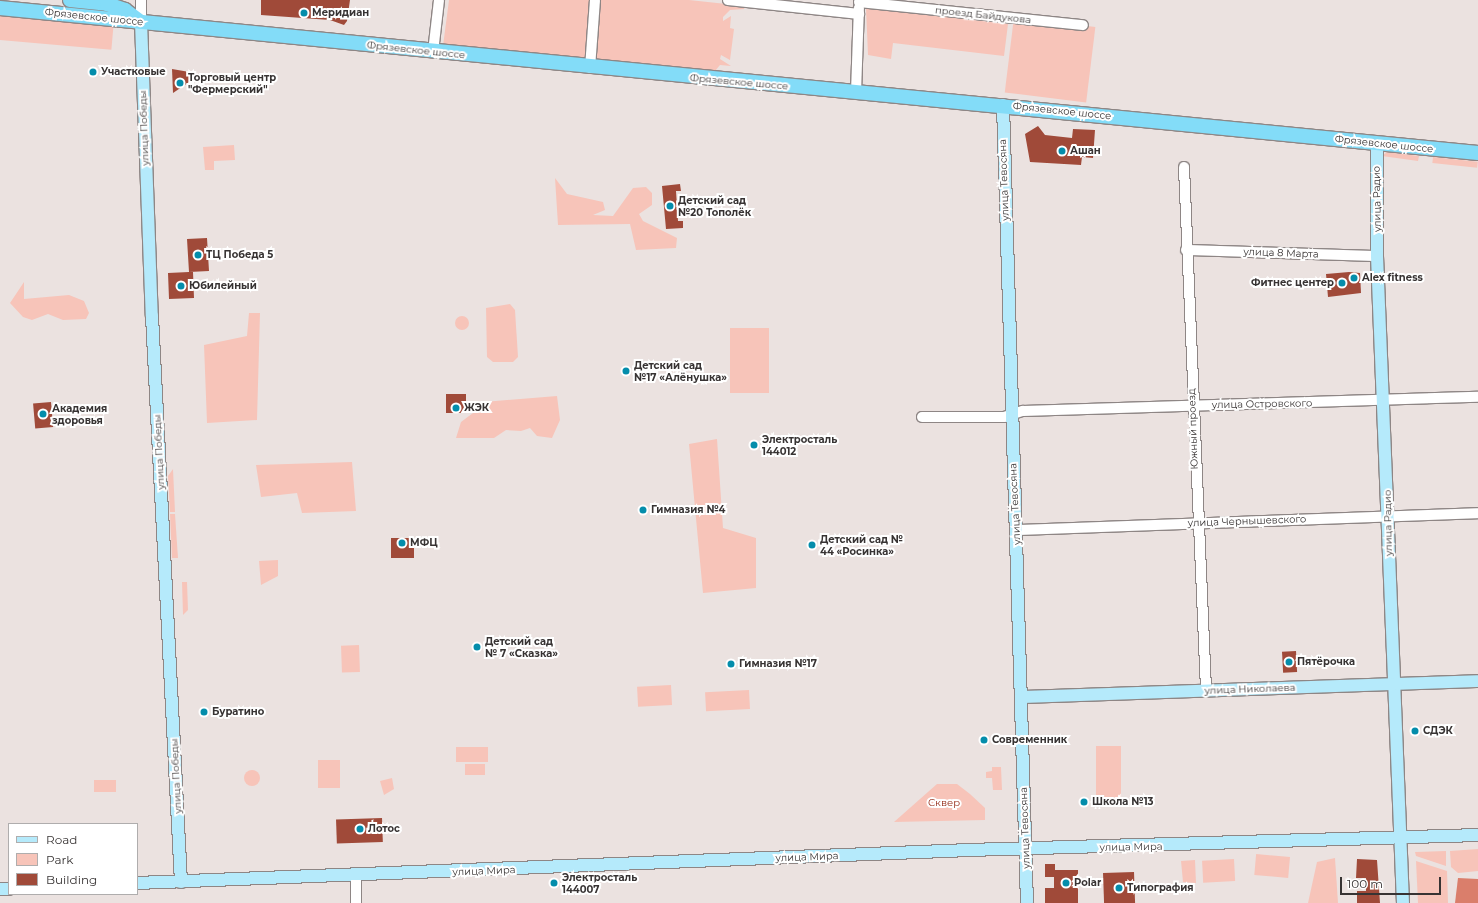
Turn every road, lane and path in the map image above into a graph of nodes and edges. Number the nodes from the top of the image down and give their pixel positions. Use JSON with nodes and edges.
{"nodes":[{"id":1,"x":70,"y":0,"type":"edge"},
{"id":2,"x":141,"y":0,"type":"edge"},
{"id":3,"x":439,"y":0,"type":"edge"},
{"id":4,"x":595,"y":0,"type":"edge"},
{"id":5,"x":728,"y":0,"type":"edge"},
{"id":6,"x":859,"y":1,"type":"edge"},
{"id":7,"x":0,"y":8,"type":"edge"},
{"id":8,"x":859,"y":14,"type":"junction"},
{"id":9,"x":141,"y":22,"type":"junction"},
{"id":10,"x":1083,"y":25,"type":"dead end"},
{"id":11,"x":433,"y":52,"type":"junction"},
{"id":12,"x":590,"y":68,"type":"junction"},
{"id":13,"x":856,"y":92,"type":"junction"},
{"id":14,"x":1003,"y":105,"type":"junction"},
{"id":15,"x":1376,"y":143,"type":"junction"},
{"id":16,"x":1478,"y":153,"type":"edge"},
{"id":17,"x":1184,"y":167,"type":"dead end"},
{"id":18,"x":1186,"y":250,"type":"junction"},
{"id":19,"x":1377,"y":256,"type":"junction"},
{"id":20,"x":1478,"y":397,"type":"edge"},
{"id":21,"x":1384,"y":402,"type":"junction"},
{"id":22,"x":1192,"y":406,"type":"junction"},
{"id":23,"x":1011,"y":416,"type":"junction"},
{"id":24,"x":922,"y":417,"type":"dead end"},
{"id":25,"x":1478,"y":513,"type":"edge"},
{"id":26,"x":1388,"y":516,"type":"junction"},
{"id":27,"x":1196,"y":523,"type":"junction"},
{"id":28,"x":1017,"y":530,"type":"junction"},
{"id":29,"x":1478,"y":681,"type":"edge"},
{"id":30,"x":1392,"y":685,"type":"junction"},
{"id":31,"x":1206,"y":690,"type":"junction"},
{"id":32,"x":1022,"y":697,"type":"junction"},
{"id":33,"x":1478,"y":835,"type":"edge"},
{"id":34,"x":1399,"y":838,"type":"junction"},
{"id":35,"x":1025,"y":849,"type":"junction"},
{"id":36,"x":356,"y":875,"type":"junction"},
{"id":37,"x":181,"y":882,"type":"junction"},
{"id":38,"x":138,"y":883,"type":"edge"},
{"id":39,"x":356,"y":903,"type":"edge"},
{"id":40,"x":1027,"y":903,"type":"edge"},
{"id":41,"x":1403,"y":903,"type":"edge"}],
"edges":[{"from":1,"to":9,"type":"highway"},
{"from":2,"to":9,"type":"street"},
{"from":3,"to":11,"type":"street"},
{"from":4,"to":12,"type":"street"},
{"from":5,"to":8,"type":"street"},
{"from":6,"to":8,"type":"street"},
{"from":6,"to":10,"type":"street","name":"проезд Байдукова"},
{"from":7,"to":9,"type":"highway","name":"Фрязевское шоссе"},
{"from":8,"to":13,"type":"street"},
{"from":9,"to":11,"type":"highway","name":"Фрязевское шоссе"},
{"from":9,"to":37,"type":"main road","name":"улица Победы"},
{"from":11,"to":12,"type":"highway","name":"Фрязевское шоссе"},
{"from":12,"to":13,"type":"highway","name":"Фрязевское шоссе"},
{"from":13,"to":14,"type":"highway","name":"Фрязевское шоссе"},
{"from":14,"to":15,"type":"highway","name":"Фрязевское шоссе"},
{"from":14,"to":23,"type":"main road","name":"улица Тевосяна"},
{"from":15,"to":16,"type":"highway","name":"Фрязевское шоссе"},
{"from":15,"to":19,"type":"main road","name":"улица Радио"},
{"from":17,"to":18,"type":"street","name":"Южный проезд"},
{"from":18,"to":19,"type":"street","name":"улица 8 Марта"},
{"from":18,"to":22,"type":"street","name":"Южный проезд"},
{"from":19,"to":21,"type":"main road","name":"улица Радио"},
{"from":20,"to":21,"type":"street","name":"улица Островского"},
{"from":21,"to":22,"type":"street","name":"улица Островского"},
{"from":21,"to":26,"type":"main road","name":"улица Радио"},
{"from":22,"to":23,"type":"street","name":"улица Островского"},
{"from":22,"to":27,"type":"street","name":"Южный проезд"},
{"from":23,"to":24,"type":"street"},
{"from":23,"to":28,"type":"main road","name":"улица Тевосяна"},
{"from":25,"to":26,"type":"street","name":"улица Чернышевского"},
{"from":26,"to":27,"type":"street","name":"улица Чернышевского"},
{"from":26,"to":30,"type":"main road","name":"улица Радио"},
{"from":27,"to":28,"type":"street","name":"улица Чернышевского"},
{"from":27,"to":31,"type":"street","name":"Южный проезд"},
{"from":28,"to":32,"type":"main road","name":"улица Тевосяна"},
{"from":29,"to":30,"type":"main road","name":"улица Николаева"},
{"from":30,"to":31,"type":"main road","name":"улица Николаева"},
{"from":30,"to":34,"type":"main road","name":"улица Радио"},
{"from":31,"to":32,"type":"main road","name":"улица Николаева"},
{"from":32,"to":35,"type":"main road","name":"улица Тевосяна"},
{"from":33,"to":34,"type":"main road","name":"улица Мира"},
{"from":34,"to":35,"type":"main road","name":"улица Мира"},
{"from":34,"to":41,"type":"main road","name":"улица Радио"},
{"from":35,"to":36,"type":"main road","name":"улица Мира"},
{"from":35,"to":40,"type":"main road","name":"улица Тевосяна"},
{"from":36,"to":37,"type":"main road","name":"улица Мира"},
{"from":36,"to":39,"type":"street"},
{"from":37,"to":38,"type":"main road","name":"улица Мира"}]}
